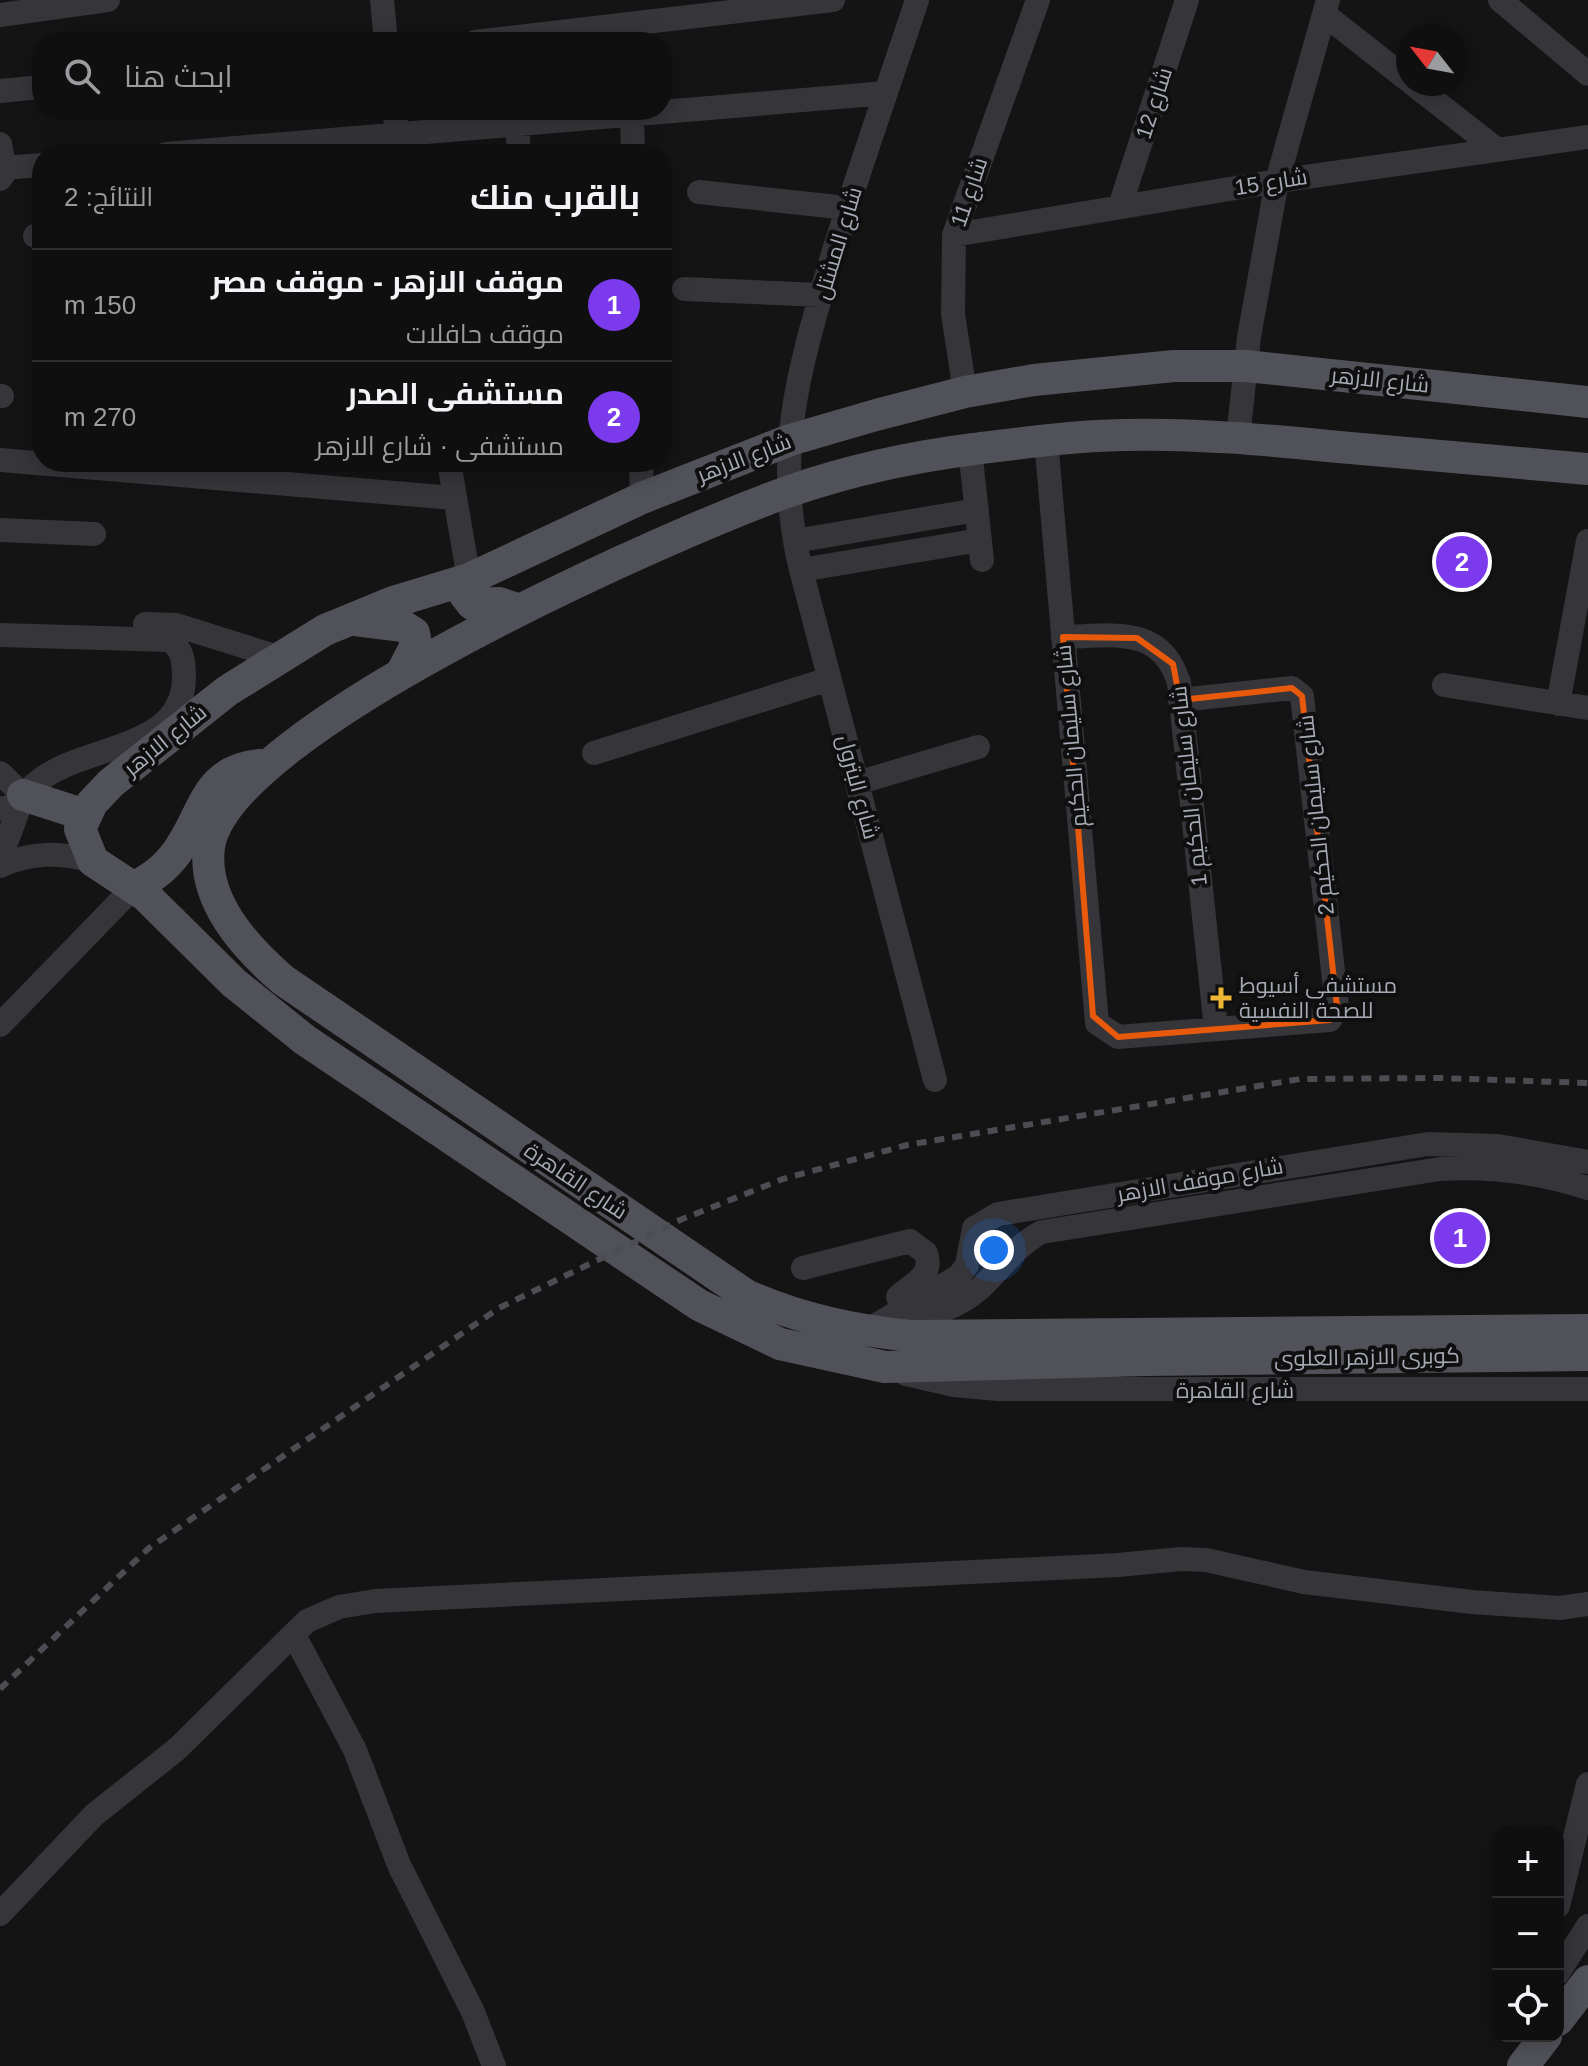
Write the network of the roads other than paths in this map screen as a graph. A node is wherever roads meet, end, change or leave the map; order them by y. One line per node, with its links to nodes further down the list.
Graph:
1 (108, 0): 10 (street)
2 (382, 0): 11 (street)
3 (833, 0): 9 (street)
4 (917, 0): 17 (street, شارع المشتل)
5 (1038, 0): 35 (street, شارع 11)
6 (1187, 0): 33 (street, شارع 12)
7 (1500, 0): 14 (street)
8 (1326, 7): 13 (street); 31 (street)
9 (687, 9): 12 (street)
10 (0, 15)
11 (385, 32)
12 (539, 32)
13 (1396, 69)
14 (1588, 74)
15 (32, 88): 16 (street)
16 (0, 91)
17 (886, 93): 19 (street); 34 (street, شارع المشتل)
18 (1428, 96): 28 (street)
19 (672, 111)
20 (563, 120): 22 (street)
21 (632, 120): 27 (street)
22 (517, 124): 23 (street); 26 (street)
23 (397, 133): 25 (street)
24 (1588, 137): 28 (street, شارع 15)
25 (276, 144)
26 (518, 144)
27 (633, 144)
28 (1495, 148): 31 (street, شارع 15)
29 (1, 164): 30 (street)
30 (32, 165)
31 (1277, 181): 33 (street, شارع 15); 38 (street)
32 (699, 192): 34 (street)
33 (1120, 206): 35 (street, شارع 15)
34 (847, 208): 37 (street, شارع المشتل)
35 (954, 235): 39 (street, شارع 11)
36 (684, 289): 37 (street)
37 (821, 295): 42 (street, شارع المشتل)
38 (1246, 366): 39 (main road, شارع الازهر); 40 (main road, شارع الازهر); 41 (street)
39 (965, 392): 42 (main road, شارع الازهر)
40 (1588, 402)
41 (1238, 438): 43 (main road); 47 (main road)
42 (790, 440): 51 (street, شارع المشتل); 53 (main road, شارع الازهر)
43 (1046, 440): 44 (main road); 65 (street, شارع سليمان الحكيم)
44 (970, 449): 51 (main road); 54 (street)
45 (0, 460): 46 (street)
46 (32, 463)
47 (1588, 469)
48 (143, 472): 52 (street)
49 (450, 472): 52 (street)
50 (641, 472): 53 (street)
51 (789, 492): 57 (street, شارع البترول); 61 (main road)
52 (454, 498): 60 (street)
53 (642, 498): 60 (main road, شارع الازهر)
54 (977, 510): 57 (street); 59 (street)
55 (0, 530): 56 (street)
56 (94, 534)
57 (795, 541): 59 (street, شارع البترول)
58 (1588, 541): 71 (street)
59 (801, 570): 68 (street, شارع البترول)
60 (469, 579): 61 (main road); 62 (main road, شارع الازهر)
61 (520, 610): 67 (main road)
62 (346, 620): 66 (main road, شارع الازهر); 67 (main road)
63 (0, 623): 66 (street)
64 (0, 635): 78 (street)
65 (1063, 637): 70 (street, شارع سليمان الحكيم 1); 85 (street, شارع سليمان الحكيم)
66 (278, 657): 79 (main road, شارع الازهر)
67 (402, 672): 75 (main road)
68 (829, 679): 74 (street); 77 (street, شارع البترول)
69 (1444, 685): 71 (street)
70 (1180, 700): 85 (street, شارع سليمان الحكيم 1); 85 (street, شارع سليمان الحكيم 2)
71 (1558, 704): 72 (street)
72 (1588, 708)
73 (978, 747): 77 (street)
74 (594, 753)
75 (267, 764): 83 (main road); 95 (main road, شارع القاهرة)
76 (0, 773): 78 (street)
77 (857, 783): 86 (street, شارع البترول)
78 (12, 802): 79 (main road); 80 (street)
79 (85, 815): 81 (main road)
80 (0, 854)
81 (93, 861): 82 (street); 83 (main road)
82 (0, 866)
83 (134, 887): 84 (street); 98 (main road, شارع القاهرة)
84 (0, 1025)
85 (1216, 1029)
86 (935, 1080)
87 (1440, 1144): 88 (street, شارع موقف الازهر); 89 (street); 90 (street, شارع موقف الازهر)
88 (1588, 1162)
89 (1440, 1169): 91 (street); 92 (street)
90 (1176, 1184): 92 (street); 95 (street, شارع موقف الازهر)
91 (1588, 1188)
92 (1181, 1211): 95 (street)
93 (803, 1268): 95 (street)
94 (1588, 1330): 96 (main road, كوبرى الازهر العلوى)
95 (866, 1331): 96 (main road, شارع القاهرة)
96 (1149, 1347): 97 (main road, كوبرى الازهر العلوى); 98 (main road, شارع القاهرة)
97 (1588, 1355)
98 (885, 1367): 99 (street, شارع القاهرة)
99 (1588, 1389)
100 (1588, 1604): 101 (street)
101 (294, 1635): 104 (street); 111 (street)
102 (1588, 1784): 103 (street)
103 (1560, 1898)
104 (0, 1914)
105 (1588, 1926): 106 (street)
106 (1560, 1970)
107 (1588, 1981): 108 (main road)
108 (1564, 2012)
109 (1526, 2042): 112 (street)
110 (1541, 2042): 112 (main road)
111 (494, 2066)
112 (1522, 2066)

